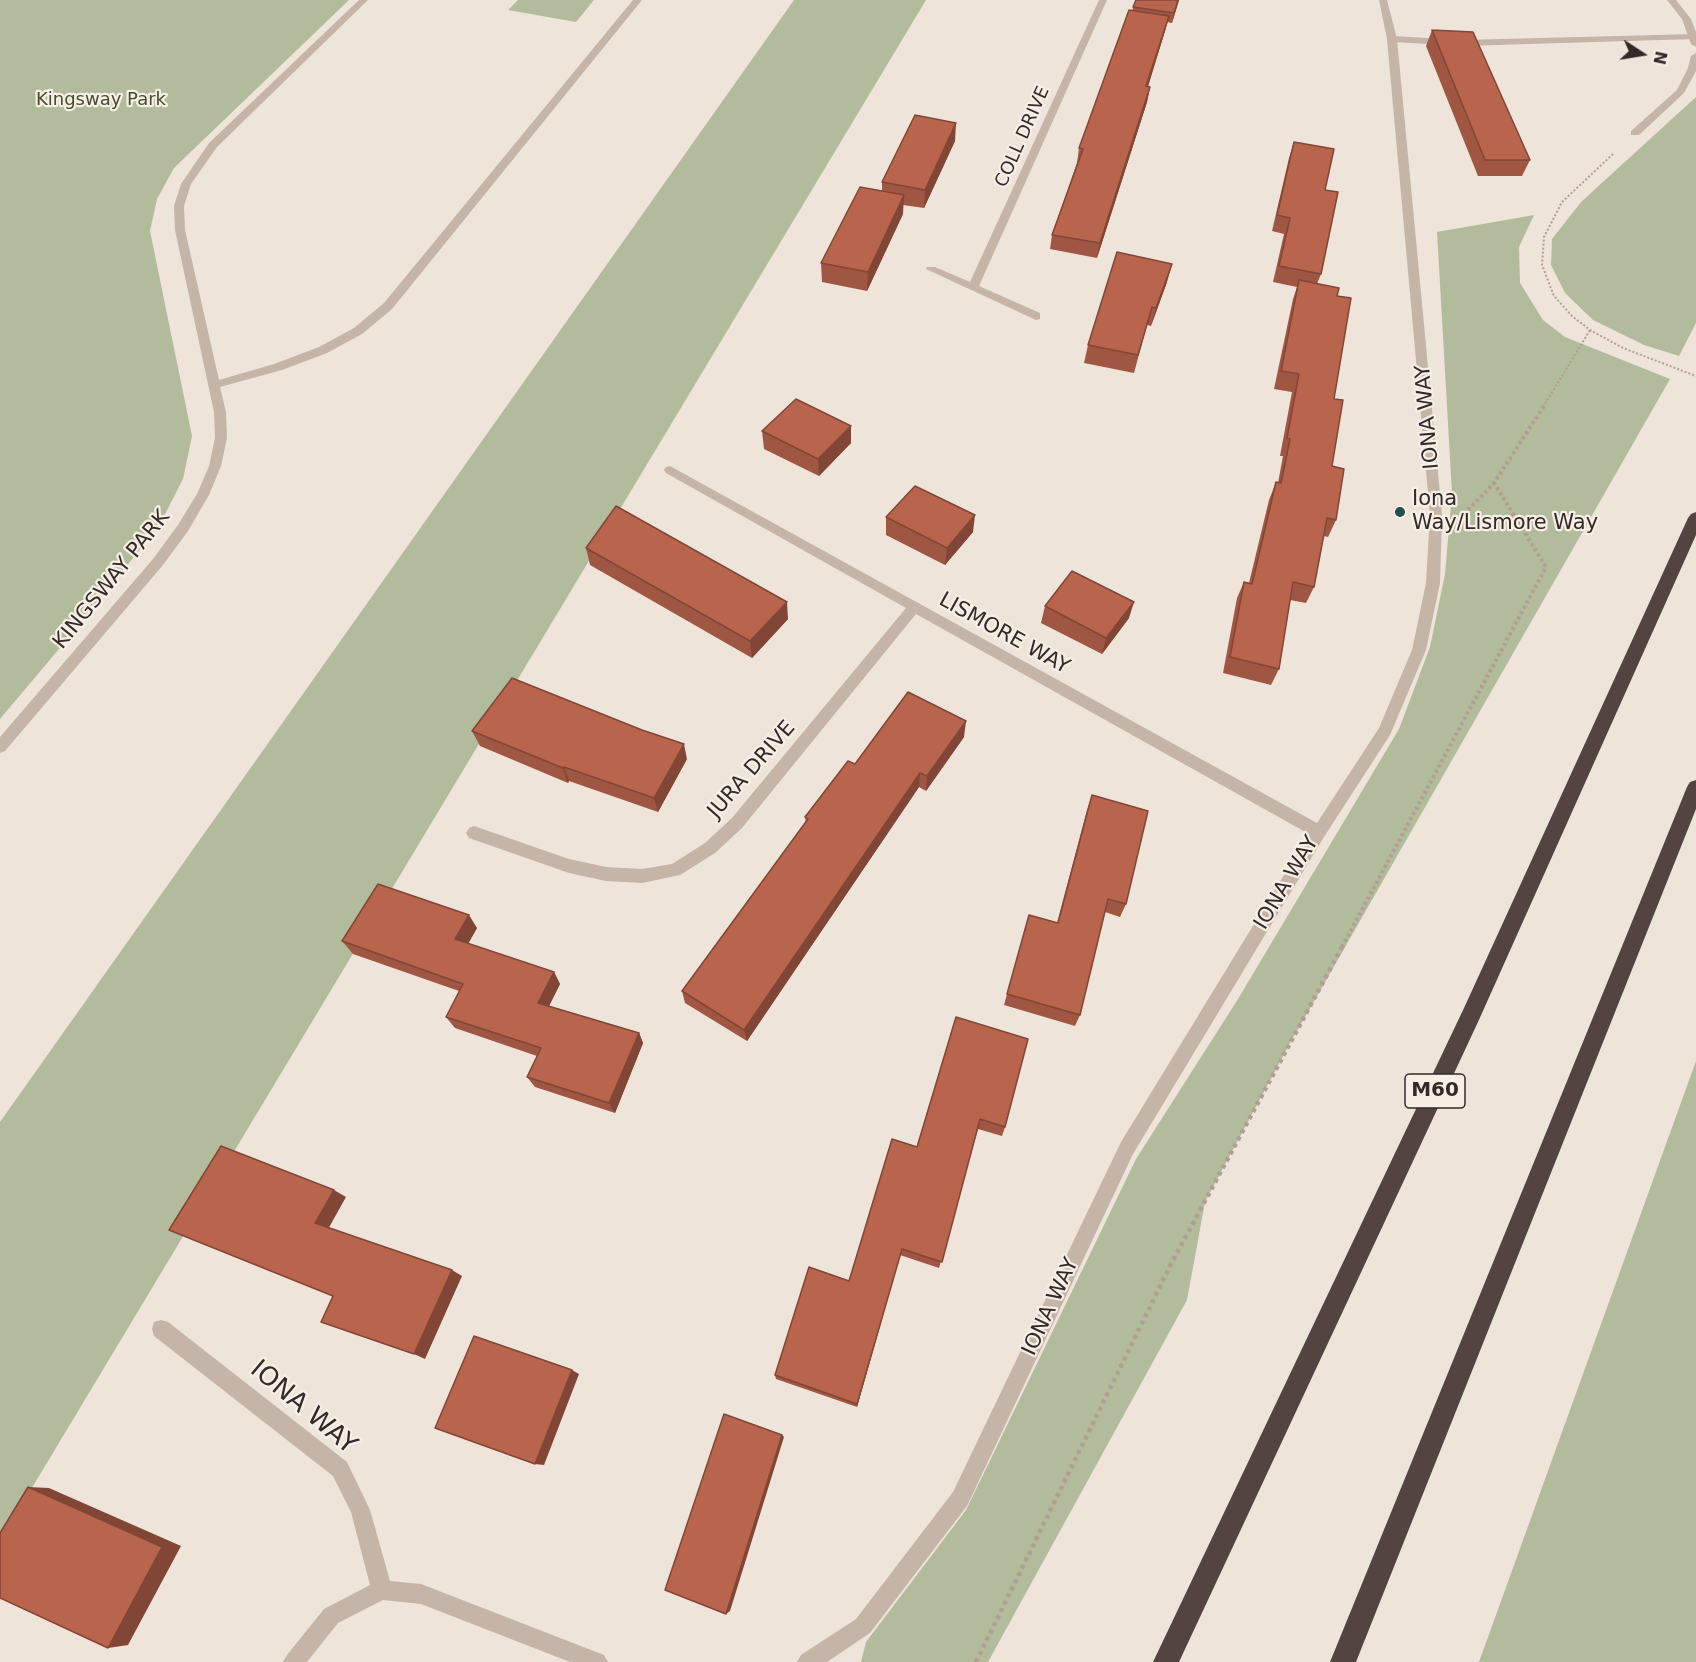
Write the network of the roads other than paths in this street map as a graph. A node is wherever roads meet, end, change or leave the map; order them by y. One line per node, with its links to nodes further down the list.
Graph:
1 (364, 0): 13 (street, KINGSWAY PARK)
2 (638, 0): 13 (street)
3 (1103, 0): 11 (street, COLL DRIVE)
4 (1383, 0): 6 (street, IONA WAY)
5 (1671, 0): 7 (street)
6 (1392, 39): 7 (street); 19 (street, IONA WAY)
7 (1695, 40)
8 (1696, 56): 9 (street)
9 (1635, 133)
10 (931, 269): 11 (street)
11 (973, 287): 12 (street)
12 (1036, 316)
13 (215, 385): 17 (street, KINGSWAY PARK)
14 (670, 470): 16 (street, LISMORE WAY)
15 (1696, 518): 26 (highway, M60)
16 (914, 608): 19 (street, LISMORE WAY); 20 (street, JURA DRIVE)
17 (0, 747)
18 (1696, 787): 27 (highway)
19 (1319, 832): 25 (street, IONA WAY)
20 (474, 833)
21 (161, 1329): 22 (street, IONA WAY)
22 (382, 1590): 23 (street); 24 (street)
23 (294, 1662)
24 (597, 1662)
25 (808, 1662)
26 (1166, 1662)
27 (1343, 1662)

